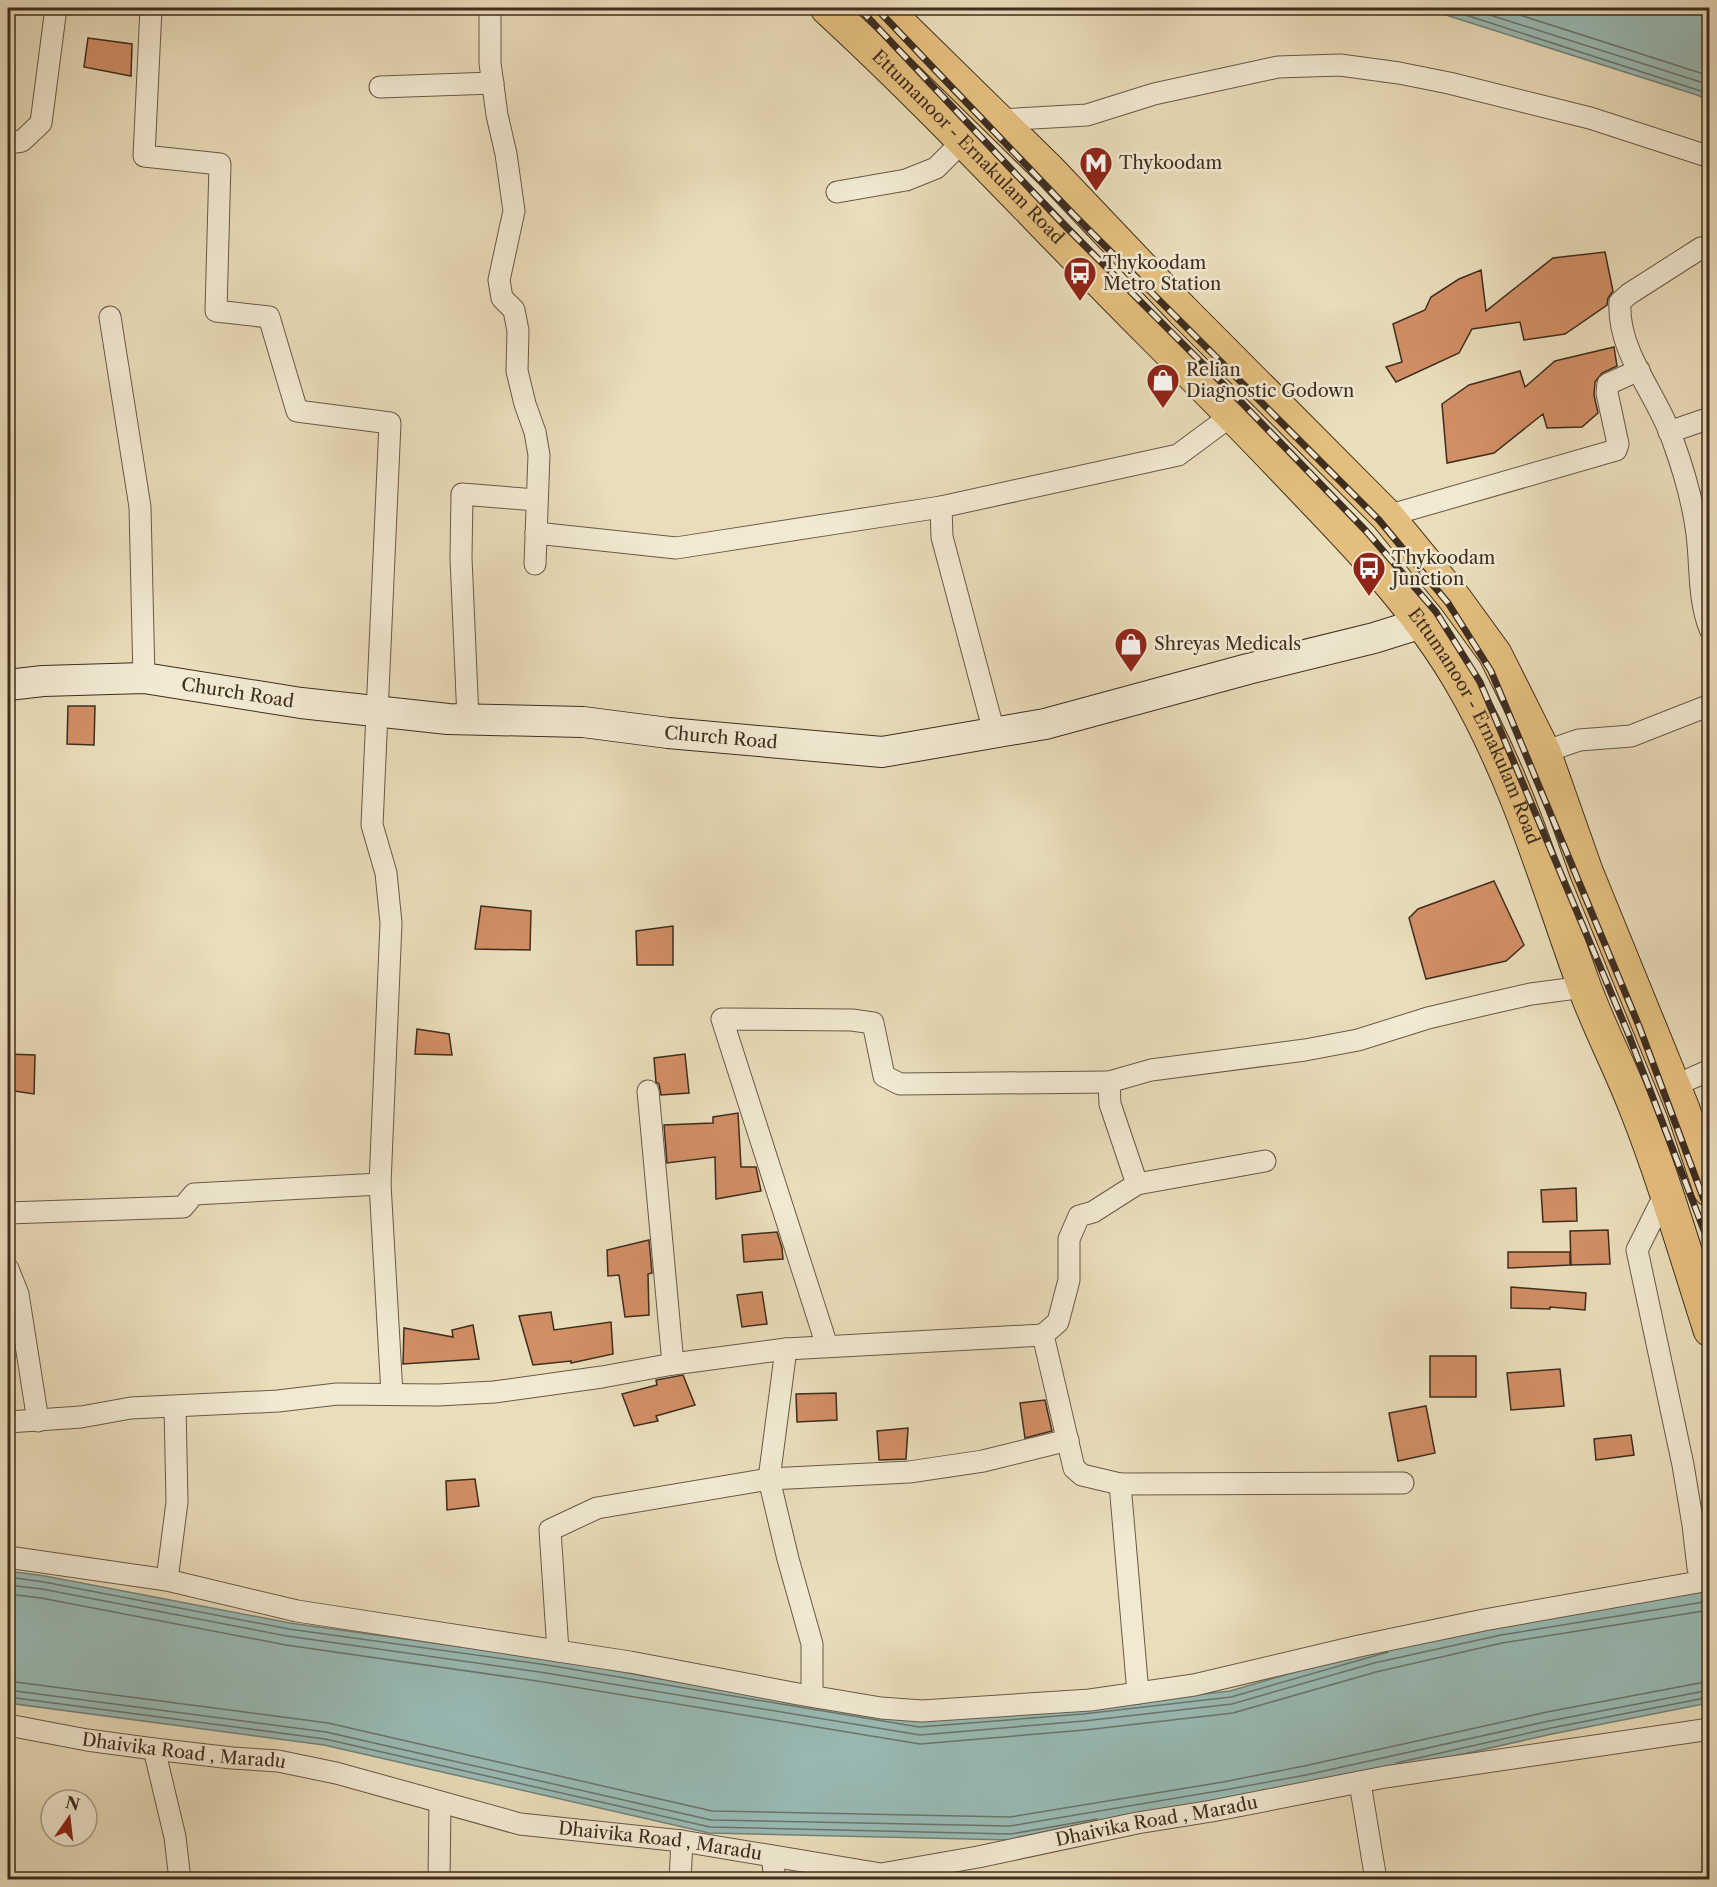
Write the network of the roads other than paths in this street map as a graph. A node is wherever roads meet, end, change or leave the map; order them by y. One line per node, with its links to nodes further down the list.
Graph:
1 (56, 8): 10 (street)
2 (152, 8): 29 (street)
3 (490, 8): 6 (street)
4 (827, 8): 9 (main road, Ettumanoor - Ernakulam Road)
5 (880, 8): 8 (main road)
6 (493, 83): 7 (street); 19 (street)
7 (380, 87)
8 (999, 120): 11 (street); 21 (main road)
9 (964, 140): 12 (street); 16 (main road, Ettumanoor - Ernakulam Road)
10 (8, 143)
11 (1704, 155)
12 (837, 192)
13 (1710, 247): 15 (street)
14 (110, 316): 26 (street)
15 (1639, 370): 18 (street); 21 (street)
16 (1232, 415): 20 (street); 24 (main road, Ettumanoor - Ernakulam Road)
17 (1710, 418): 18 (street)
18 (1669, 432): 25 (street)
19 (536, 500): 22 (street); 30 (street)
20 (941, 507): 22 (street); 31 (street)
21 (1387, 516): 32 (main road)
22 (536, 533): 23 (street)
23 (535, 564)
24 (1422, 623): 31 (street, Church Road); 34 (main road, Ettumanoor - Ernakulam Road)
25 (1710, 629)
26 (144, 678): 27 (street, Church Road); 29 (street, Church Road)
27 (8, 685)
28 (1710, 705): 32 (street)
29 (377, 710): 30 (street, Church Road); 42 (street)
30 (468, 719): 31 (street, Church Road)
31 (994, 732)
32 (1544, 752): 33 (main road)
33 (1600, 905): 34 (main road); 38 (main road)
34 (1561, 918): 35 (main road, Ettumanoor - Ernakulam Road)
35 (1584, 987): 37 (street); 45 (main road, Ettumanoor - Ernakulam Road)
36 (1710, 1070): 38 (street)
37 (1109, 1082): 43 (street); 50 (street)
38 (1674, 1086): 40 (main road)
39 (648, 1091): 52 (street)
40 (1702, 1160): 44 (main road)
41 (1265, 1161): 43 (street)
42 (380, 1184): 46 (street); 53 (street)
43 (1137, 1184): 49 (street)
44 (1710, 1190)
45 (1665, 1194): 48 (main road, Ettumanoor - Ernakulam Road); 63 (street)
46 (8, 1213)
47 (8, 1269): 55 (street)
48 (1710, 1330)
49 (1043, 1335): 50 (street); 57 (street)
50 (827, 1346): 51 (street)
51 (786, 1349): 52 (street); 58 (street)
52 (673, 1364): 53 (street)
53 (392, 1394): 54 (street)
54 (175, 1407): 55 (street); 62 (street)
55 (38, 1421): 56 (street)
56 (8, 1422)
57 (1068, 1440): 58 (street); 60 (street)
58 (769, 1479): 64 (street); 66 (street)
59 (1403, 1483): 60 (street)
60 (1119, 1484): 65 (street)
61 (8, 1557): 62 (street)
62 (167, 1580): 64 (street)
63 (1707, 1580): 65 (street)
64 (558, 1651): 66 (street)
65 (1138, 1693): 66 (street)
66 (812, 1696)
67 (8, 1725): 69 (street, Dhaivika Road , Maradu)
68 (1710, 1729): 70 (street, Dhaivika Road , Maradu)
69 (154, 1749): 71 (street, Dhaivika Road , Maradu); 74 (street)
70 (1360, 1783): 73 (street, Dhaivika Road , Maradu); 78 (street)
71 (440, 1802): 72 (street, Dhaivika Road , Maradu); 75 (street)
72 (682, 1841): 73 (street, Dhaivika Road , Maradu); 76 (street)
73 (772, 1856): 77 (street)
74 (180, 1880)
75 (439, 1880)
76 (680, 1880)
77 (775, 1880)
78 (1376, 1880)

